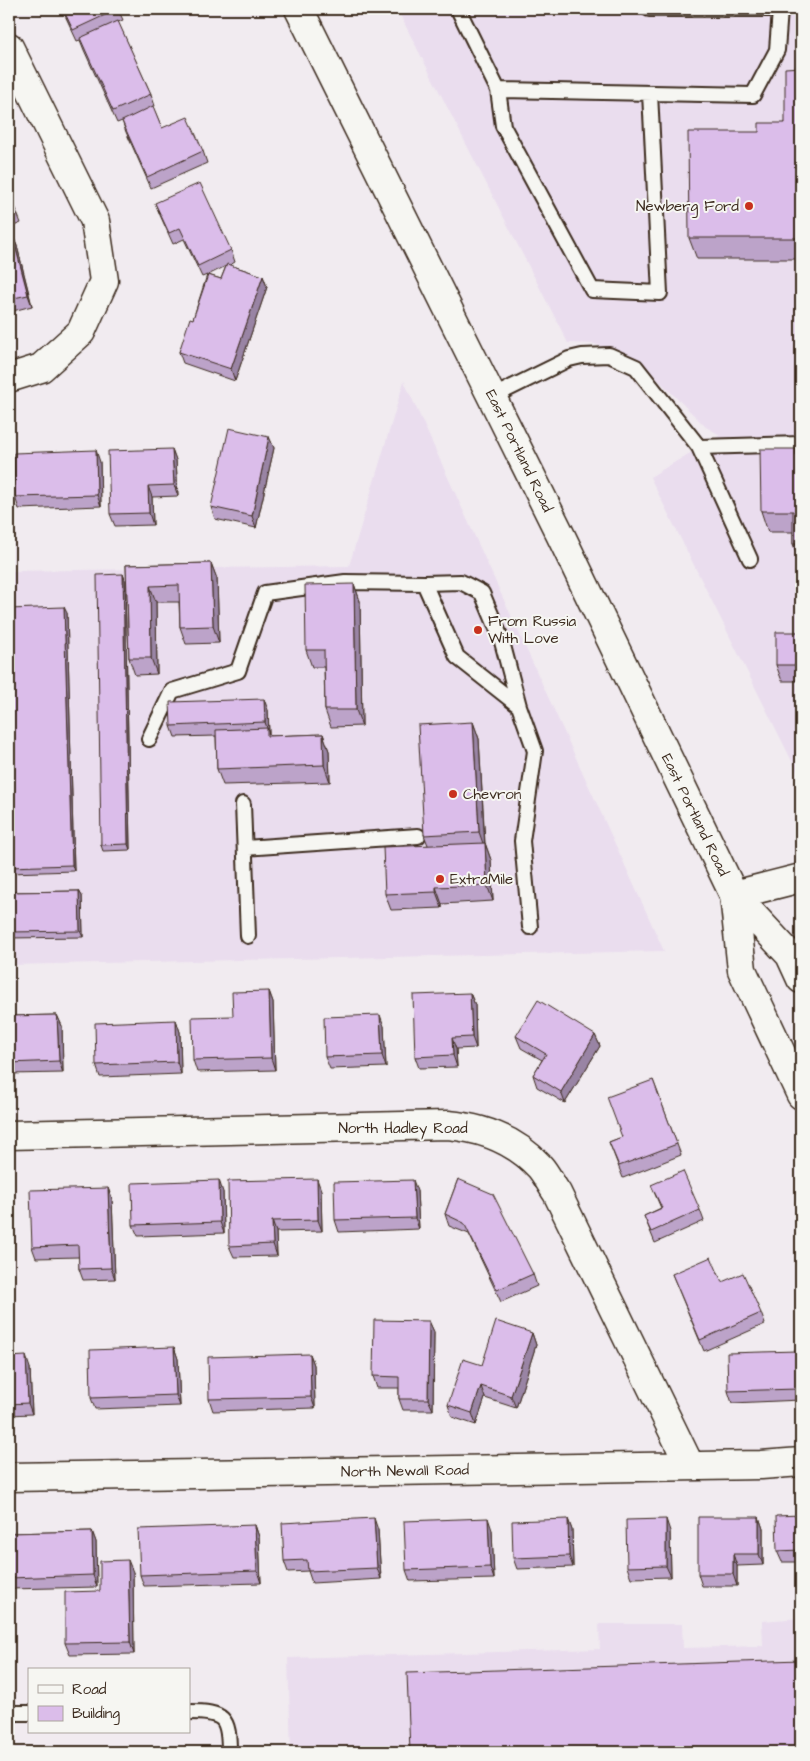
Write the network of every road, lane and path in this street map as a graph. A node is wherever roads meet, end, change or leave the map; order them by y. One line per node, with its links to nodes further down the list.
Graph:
1 (299, 9): 9 (main road, East Portland Road)
2 (458, 9): 6 (lane)
3 (649, 9): 4 (lane)
4 (780, 9): 7 (lane)
5 (9, 47): 8 (main road)
6 (498, 90): 7 (lane); 7 (lane)
7 (650, 93)
8 (9, 378)
9 (492, 397): 11 (lane); 20 (main road, East Portland Road)
10 (801, 444): 11 (lane)
11 (699, 447): 12 (lane)
12 (750, 560)
13 (424, 583): 14 (lane); 14 (lane); 15 (lane)
14 (519, 706): 21 (lane)
15 (149, 739)
16 (243, 804): 18 (lane)
17 (418, 836): 18 (lane)
18 (245, 848): 22 (lane)
19 (801, 878): 20 (main road)
20 (734, 895): 23 (main road, East Portland Road); 24 (main road, East Portland Road)
21 (530, 927)
22 (248, 936)
23 (801, 979)
24 (801, 1094)
25 (9, 1135): 27 (main road, North Hadley Road)
26 (801, 1462): 27 (main road, North Newall Road)
27 (690, 1466): 28 (main road, North Newall Road)
28 (9, 1477)
29 (190, 1712): 32 (lane)
30 (9, 1713): 31 (lane)
31 (28, 1713)
32 (229, 1752)

